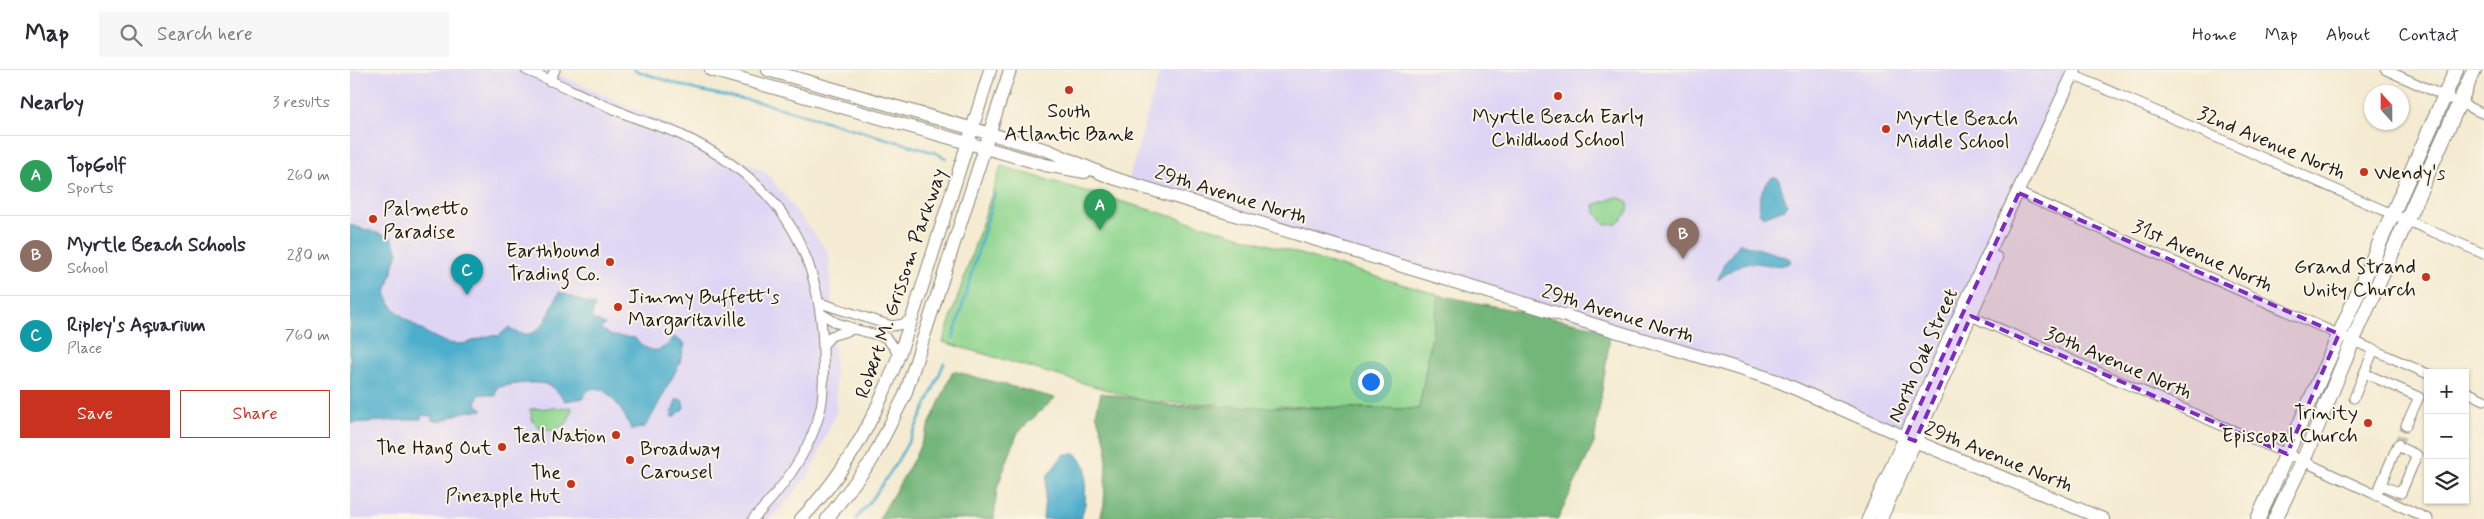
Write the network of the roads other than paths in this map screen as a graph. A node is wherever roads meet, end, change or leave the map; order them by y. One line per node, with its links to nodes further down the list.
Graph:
1 (526, 70): 10 (street)
2 (555, 70): 12 (street)
3 (711, 70): 18 (main road, 29th Avenue North)
4 (768, 70): 16 (main road, 29th Avenue North)
5 (990, 70): 16 (main road, Robert M. Grissom Parkway)
6 (1010, 70): 17 (main road, Robert M. Grissom Parkway)
7 (2386, 70): 13 (street)
8 (2456, 70): 13 (main road)
9 (2474, 70): 14 (main road)
10 (537, 72): 12 (street)
11 (2074, 72): 21 (main road, North Oak Street); 22 (street, 32nd Avenue North)
12 (549, 81): 25 (street)
13 (2444, 96): 14 (street); 22 (main road)
14 (2460, 103): 15 (street); 23 (main road)
15 (2484, 114)
16 (973, 128): 17 (main road, 29th Avenue North); 18 (main road, Robert M. Grissom Parkway)
17 (989, 134): 19 (main road, Robert M. Grissom Parkway); 20 (main road, 29th Avenue North)
18 (968, 143): 19 (main road, 29th Avenue North); 28 (main road, Robert M. Grissom Parkway)
19 (984, 148): 20 (main road, 29th Avenue North); 48 (main road, Robert M. Grissom Parkway)
20 (1110, 177): 41 (main road, 29th Avenue North)
21 (2019, 193): 27 (main road, North Oak Street); 30 (street, 31st Avenue North)
22 (2393, 214): 23 (street, 32nd Avenue North); 30 (main road)
23 (2408, 220): 24 (street, 32nd Avenue North); 31 (main road)
24 (2484, 254)
25 (820, 303): 26 (street); 28 (street)
26 (822, 314): 29 (street); 32 (street)
27 (1966, 314): 41 (main road, North Oak Street); 42 (street, 30th Avenue North)
28 (912, 318): 34 (main road, Robert M. Grissom Parkway)
29 (854, 329): 32 (street); 34 (street)
30 (2340, 334): 31 (street, 31st Avenue North); 42 (main road)
31 (2353, 340): 33 (street, 31st Avenue North); 43 (main road)
32 (823, 345): 46 (street)
33 (2374, 349): 35 (street, 31st Avenue North); 36 (street)
34 (899, 357): 47 (main road, Robert M. Grissom Parkway)
35 (2424, 372)
36 (2364, 373): 38 (street); 40 (street)
37 (2469, 393): 39 (street)
38 (2354, 398)
39 (2484, 400)
40 (2406, 425)
41 (1910, 439): 49 (main road, North Oak Street); 50 (main road, North Oak Street); 51 (main road, 29th Avenue North)
42 (2287, 454): 43 (street, 30th Avenue North); 52 (main road)
43 (2303, 461): 45 (street, 30th Avenue North); 53 (main road)
44 (2381, 484): 44 (street); 45 (street)
45 (2376, 496): 54 (street, 30th Avenue North)
46 (753, 519)
47 (801, 519)
48 (827, 519)
49 (1868, 519)
50 (1881, 519)
51 (2103, 519)
52 (2258, 519)
53 (2274, 519)
54 (2428, 519)

